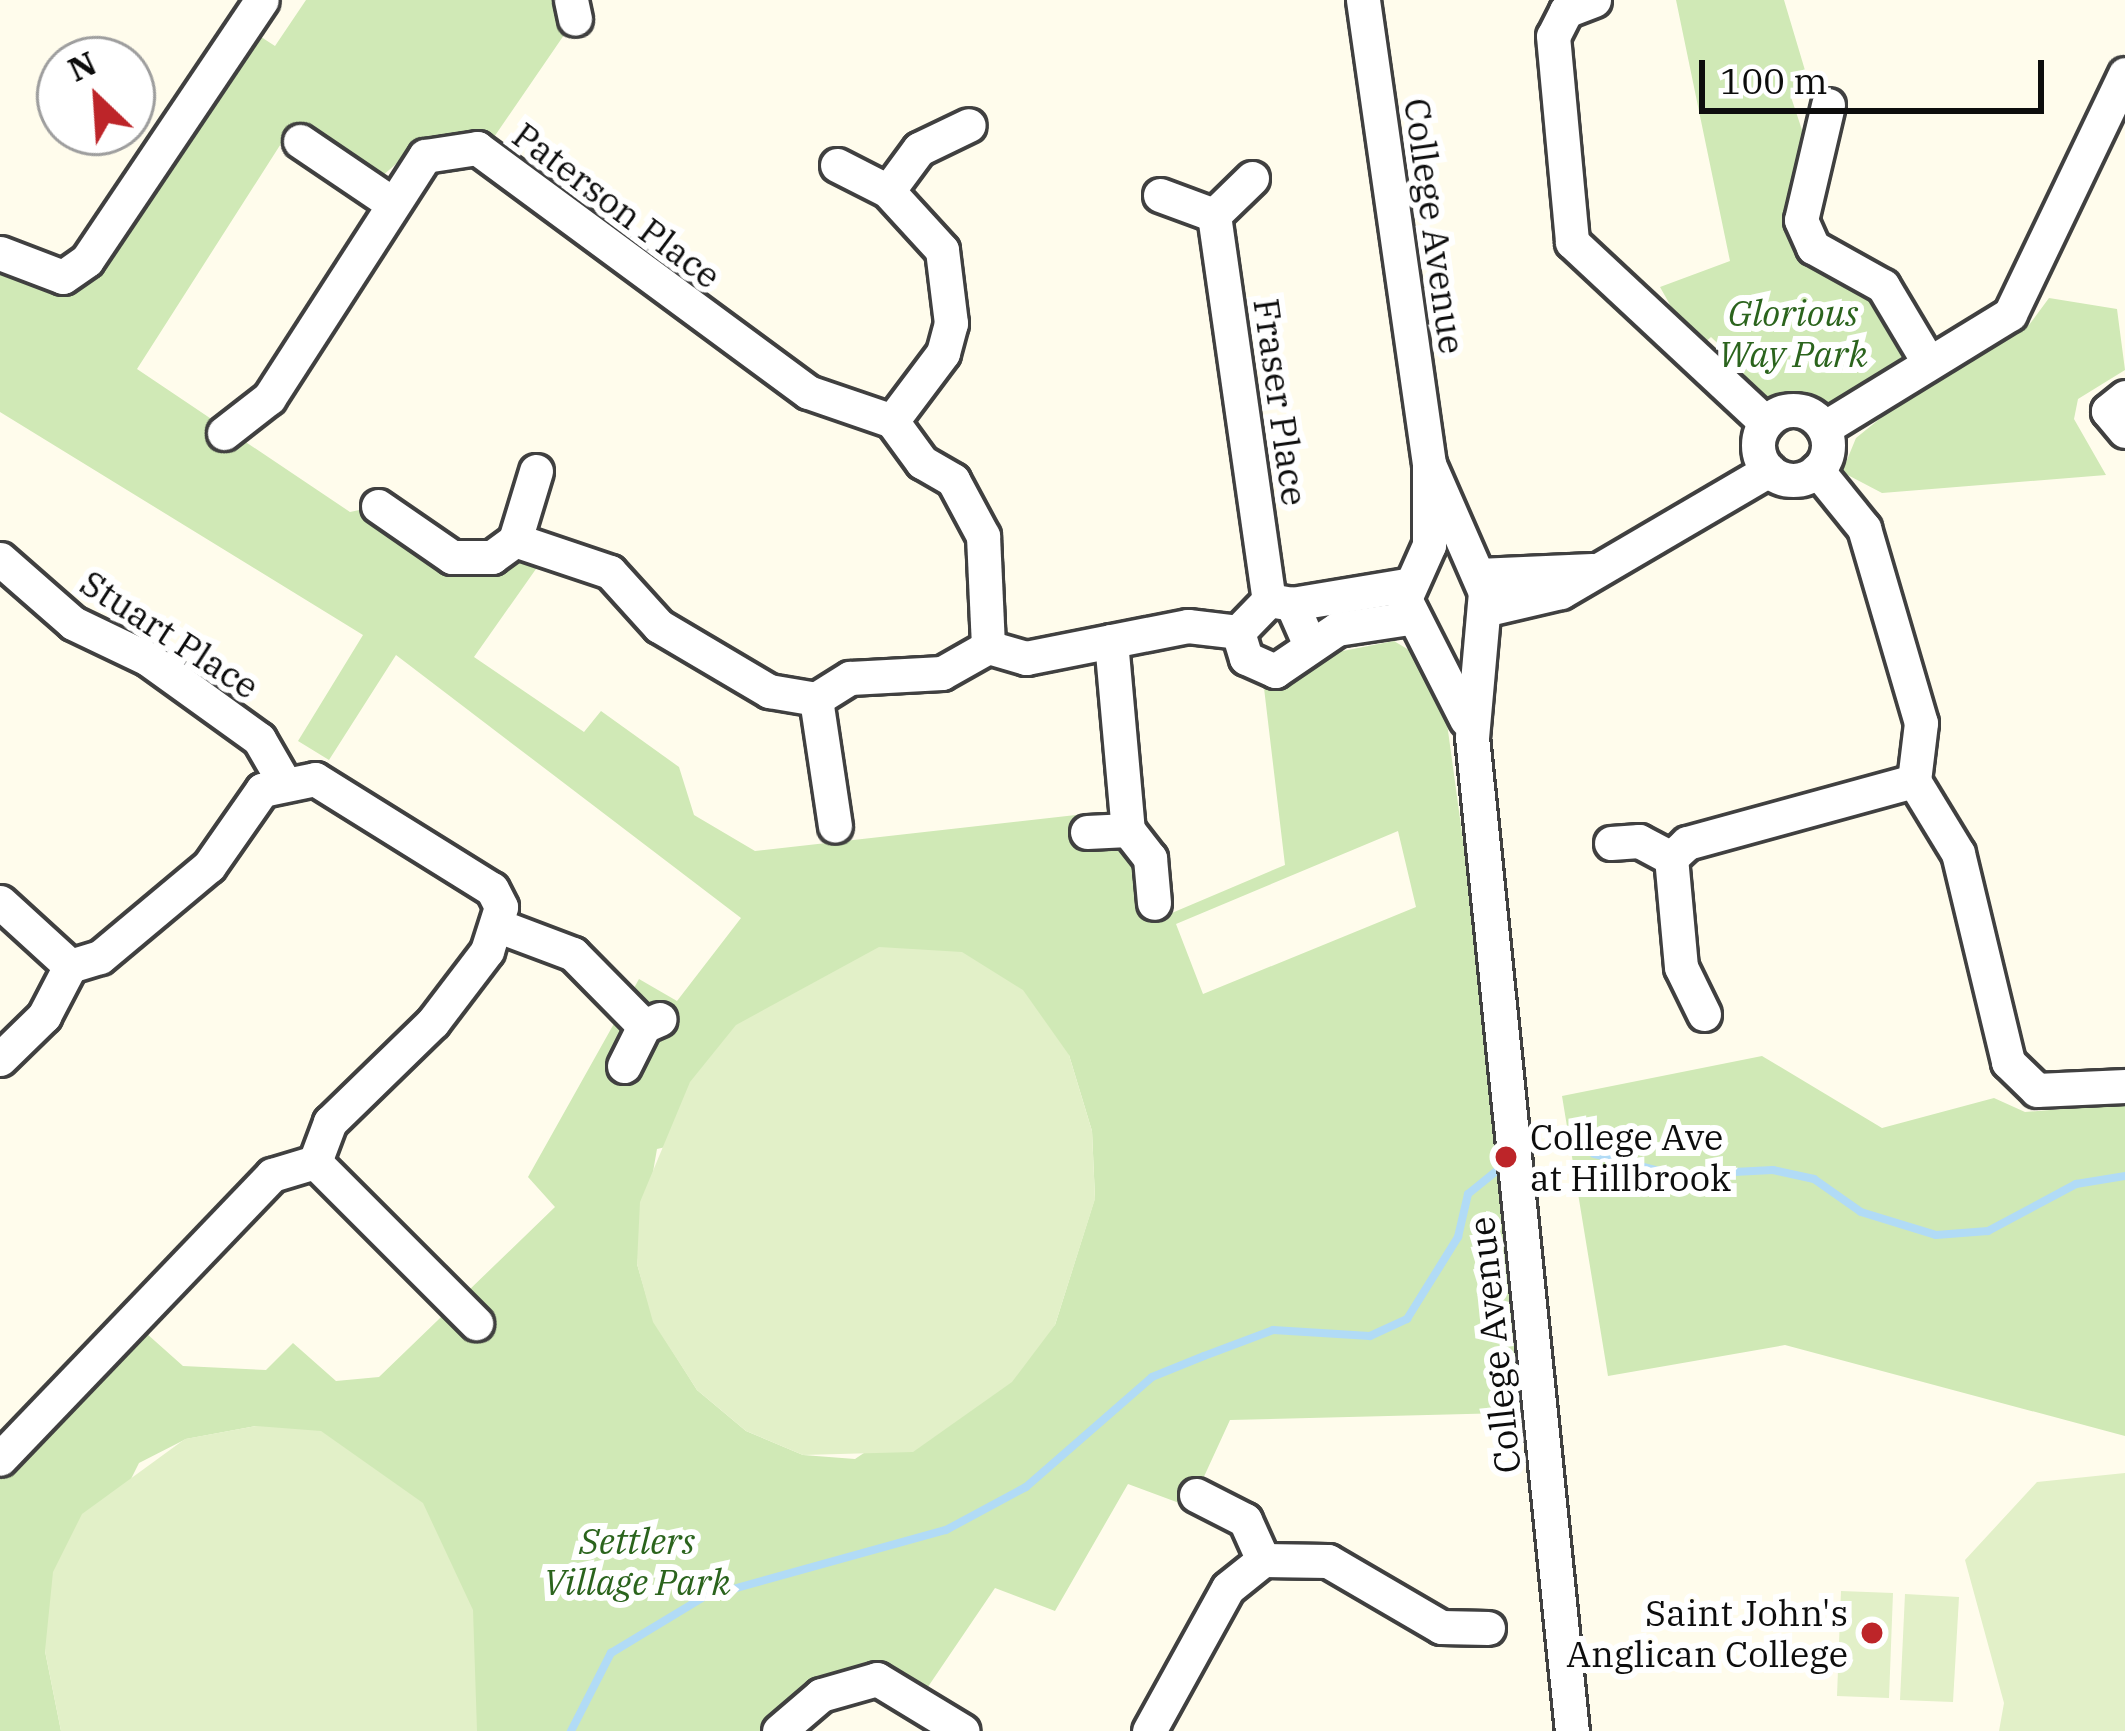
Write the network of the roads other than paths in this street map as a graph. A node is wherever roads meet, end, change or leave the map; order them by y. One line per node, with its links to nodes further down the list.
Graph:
1 (262, 0): 14 (street)
2 (1363, 0): 20 (street, College Avenue)
3 (1594, 0): 17 (street)
4 (2125, 74): 15 (street)
5 (1828, 105): 15 (street)
6 (969, 125): 10 (street)
7 (300, 141): 12 (street)
8 (837, 165): 10 (street)
9 (1252, 178): 13 (street)
10 (888, 191): 16 (street)
11 (1160, 195): 13 (street)
12 (387, 200): 16 (street, Paterson Place); 19 (street, Paterson Place)
13 (1214, 215): 29 (street, Fraser Place)
14 (0, 253)
15 (1927, 358): 18 (street)
16 (892, 421): 35 (street, Paterson Place)
17 (1766, 423): 18 (street); 21 (street)
18 (1824, 428): 22 (street)
19 (224, 434)
20 (1429, 464): 27 (street, College Avenue); 30 (street, College Avenue)
21 (1769, 470): 22 (street); 28 (street)
22 (1817, 470): 38 (street)
23 (536, 471): 25 (street)
24 (378, 506): 25 (street)
25 (515, 540): 36 (street)
26 (0, 559): 39 (street, Stuart Place)
27 (1472, 570): 28 (street); 30 (street); 31 (street, College Avenue)
28 (1592, 570): 31 (street)
29 (1280, 602): 30 (street); 32 (street); 34 (street, Fraser Place)
30 (1417, 602): 31 (street); 34 (street); 37 (street, College Avenue)
31 (1482, 614): 37 (street, College Avenue)
32 (1238, 632): 33 (street); 34 (street)
33 (1111, 641): 35 (street); 41 (street)
34 (1309, 643)
35 (988, 647): 36 (street)
36 (816, 700): 40 (street)
37 (1472, 736): 62 (street, College Avenue)
38 (1914, 782): 44 (street); 52 (street)
39 (285, 784): 47 (street); 48 (street)
40 (835, 826)
41 (1128, 830): 42 (street); 46 (street)
42 (1088, 832)
43 (1611, 843): 44 (street)
44 (1671, 858): 49 (street)
45 (0, 902): 48 (street)
46 (1154, 903)
47 (499, 926): 51 (street); 53 (street)
48 (70, 966): 50 (street)
49 (1704, 1014)
50 (0, 1059)
51 (624, 1066)
52 (2125, 1086)
53 (315, 1162): 54 (street); 55 (street)
54 (476, 1323)
55 (0, 1459)
56 (1196, 1496): 57 (street)
57 (1263, 1560): 58 (street); 61 (street)
58 (1488, 1628)
59 (779, 1731): 60 (street)
60 (963, 1731)
61 (1149, 1731)
62 (1572, 1731)

